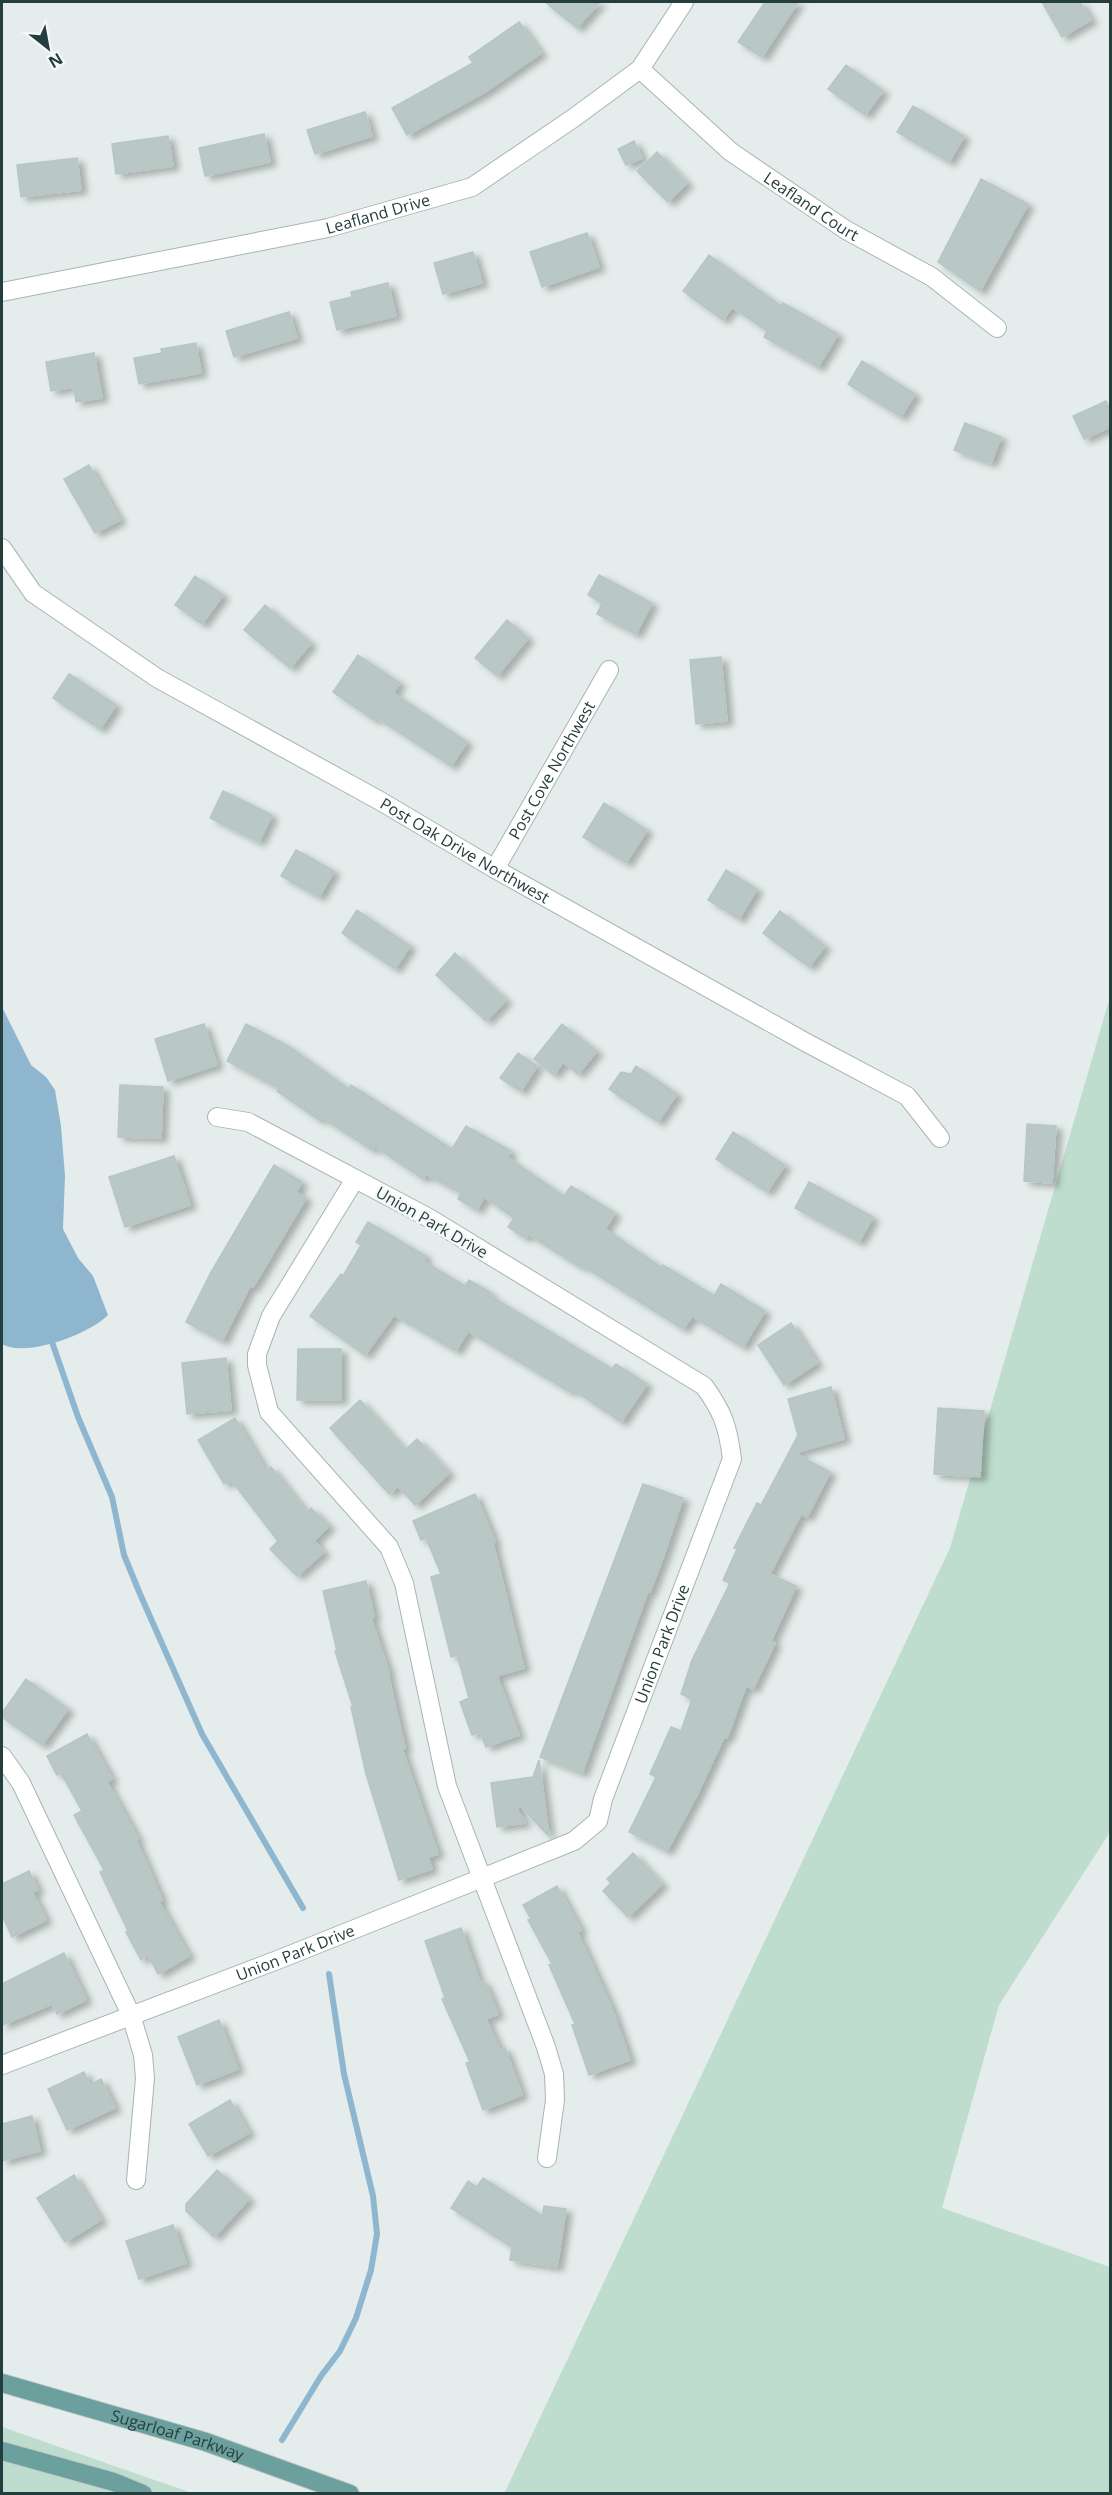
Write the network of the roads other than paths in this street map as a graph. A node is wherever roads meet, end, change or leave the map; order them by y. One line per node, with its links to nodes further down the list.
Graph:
1 (684, 2): 2 (street, Leafland Drive)
2 (640, 69): 3 (street, Leafland Drive); 4 (street, Leafland Court)
3 (2, 292)
4 (997, 328)
5 (2, 548): 7 (street, Post Oak Drive Northwest)
6 (609, 670): 7 (street, Post Cove Northwest)
7 (495, 869): 9 (street, Post Oak Drive Northwest)
8 (217, 1117): 10 (street, Union Park Drive)
9 (940, 1138)
10 (355, 1179): 12 (street); 12 (street, Union Park Drive)
11 (2, 1756): 13 (street)
12 (481, 1878): 13 (street, Union Park Drive); 15 (street)
13 (131, 2015): 14 (street, Union Park Drive); 16 (street)
14 (2, 2065)
15 (547, 2158)
16 (136, 2180)
17 (2, 2383): 20 (main road, Sugarloaf Parkway)
18 (2, 2451): 19 (main road)
19 (143, 2493)
20 (350, 2493)

